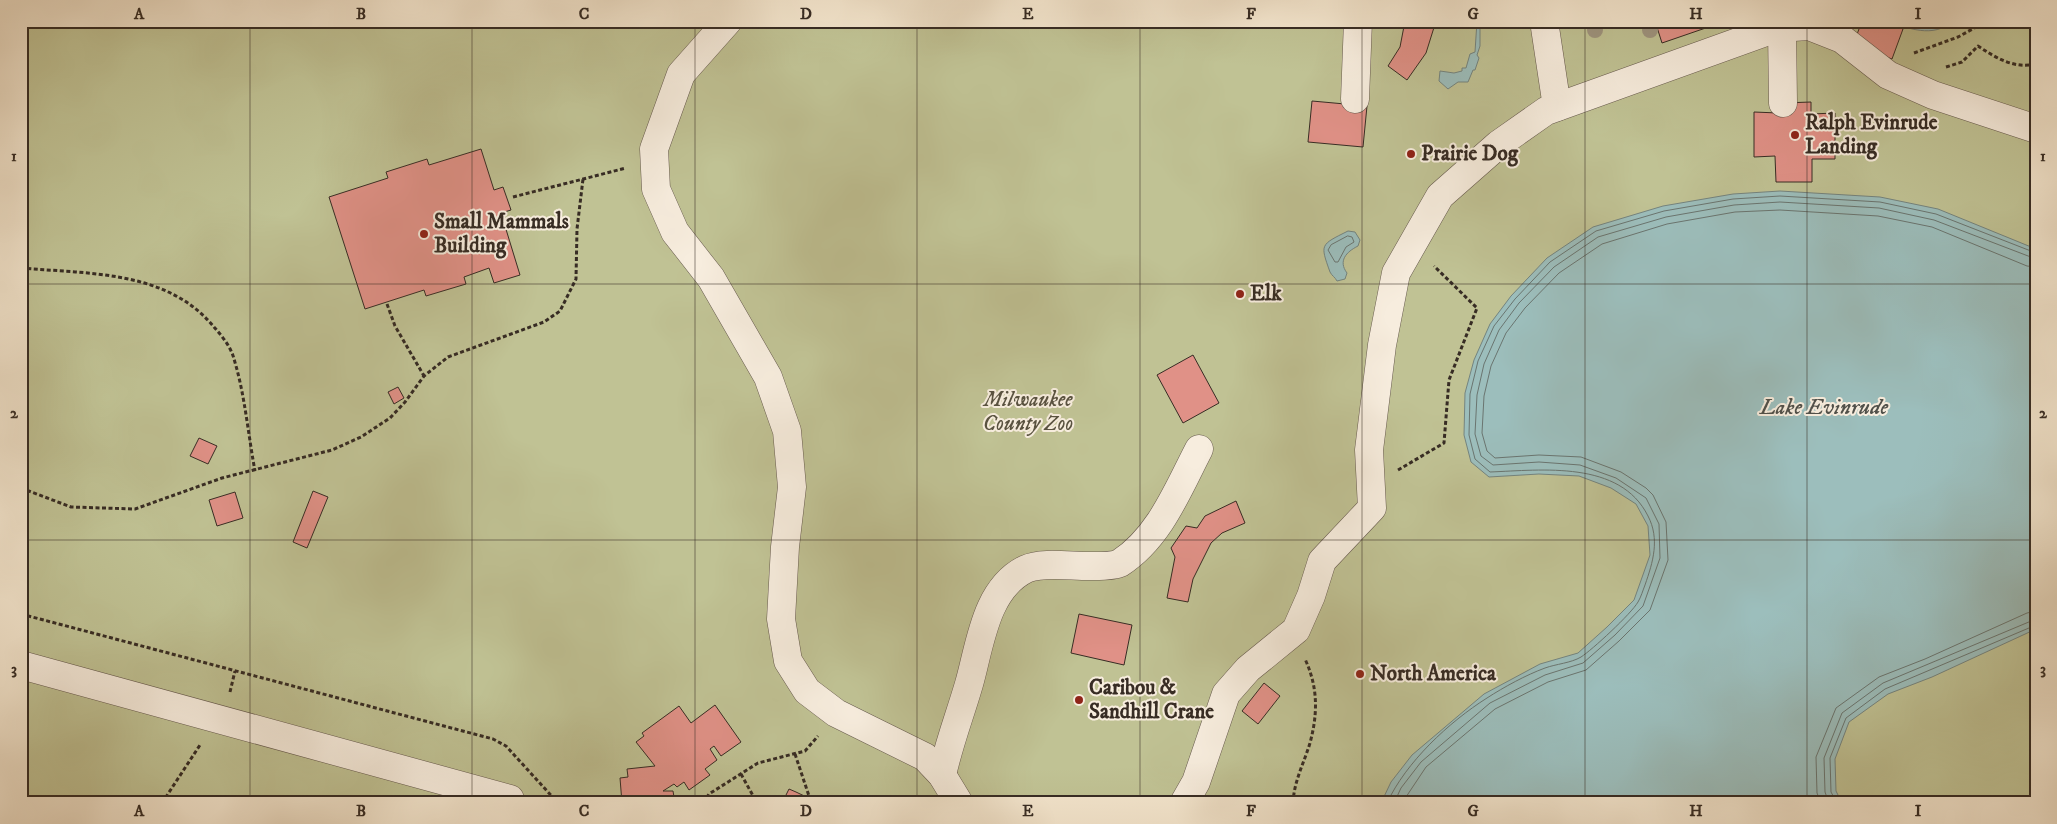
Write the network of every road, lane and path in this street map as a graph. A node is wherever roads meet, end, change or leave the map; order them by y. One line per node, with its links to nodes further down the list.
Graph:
1 (728, 21): 13 (street)
2 (1358, 21): 9 (street)
3 (1544, 21): 11 (street)
4 (1986, 21): 7 (path)
5 (1782, 28): 7 (street); 10 (street); 11 (street)
6 (2036, 64): 8 (path)
7 (1875, 65): 12 (street)
8 (1941, 68)
9 (1355, 99)
10 (1783, 103)
11 (1557, 107): 16 (street)
12 (2036, 129)
13 (655, 161): 14 (path); 29 (street)
14 (583, 180): 15 (path); 19 (path)
15 (513, 197)
16 (1407, 249): 22 (street); 22 (path)
17 (21, 268): 21 (path)
18 (387, 304): 19 (path)
19 (424, 376): 21 (path)
20 (1200, 449): 33 (street)
21 (255, 471): 23 (path)
22 (1371, 485): 25 (street)
23 (21, 488)
24 (21, 614): 27 (path)
25 (1288, 638): 42 (street); 43 (path)
26 (21, 665): 35 (street)
27 (235, 671): 28 (path); 38 (path)
28 (233, 678)
29 (836, 713): 31 (path); 33 (street)
30 (204, 739): 37 (path)
31 (795, 754): 32 (path); 34 (path)
32 (741, 774): 39 (path); 40 (path)
33 (942, 775): 41 (street)
34 (810, 799)
35 (514, 801)
36 (781, 801): 40 (path)
37 (162, 803)
38 (558, 803)
39 (703, 803)
40 (758, 803)
41 (959, 803)
42 (1184, 803)
43 (1293, 803)

